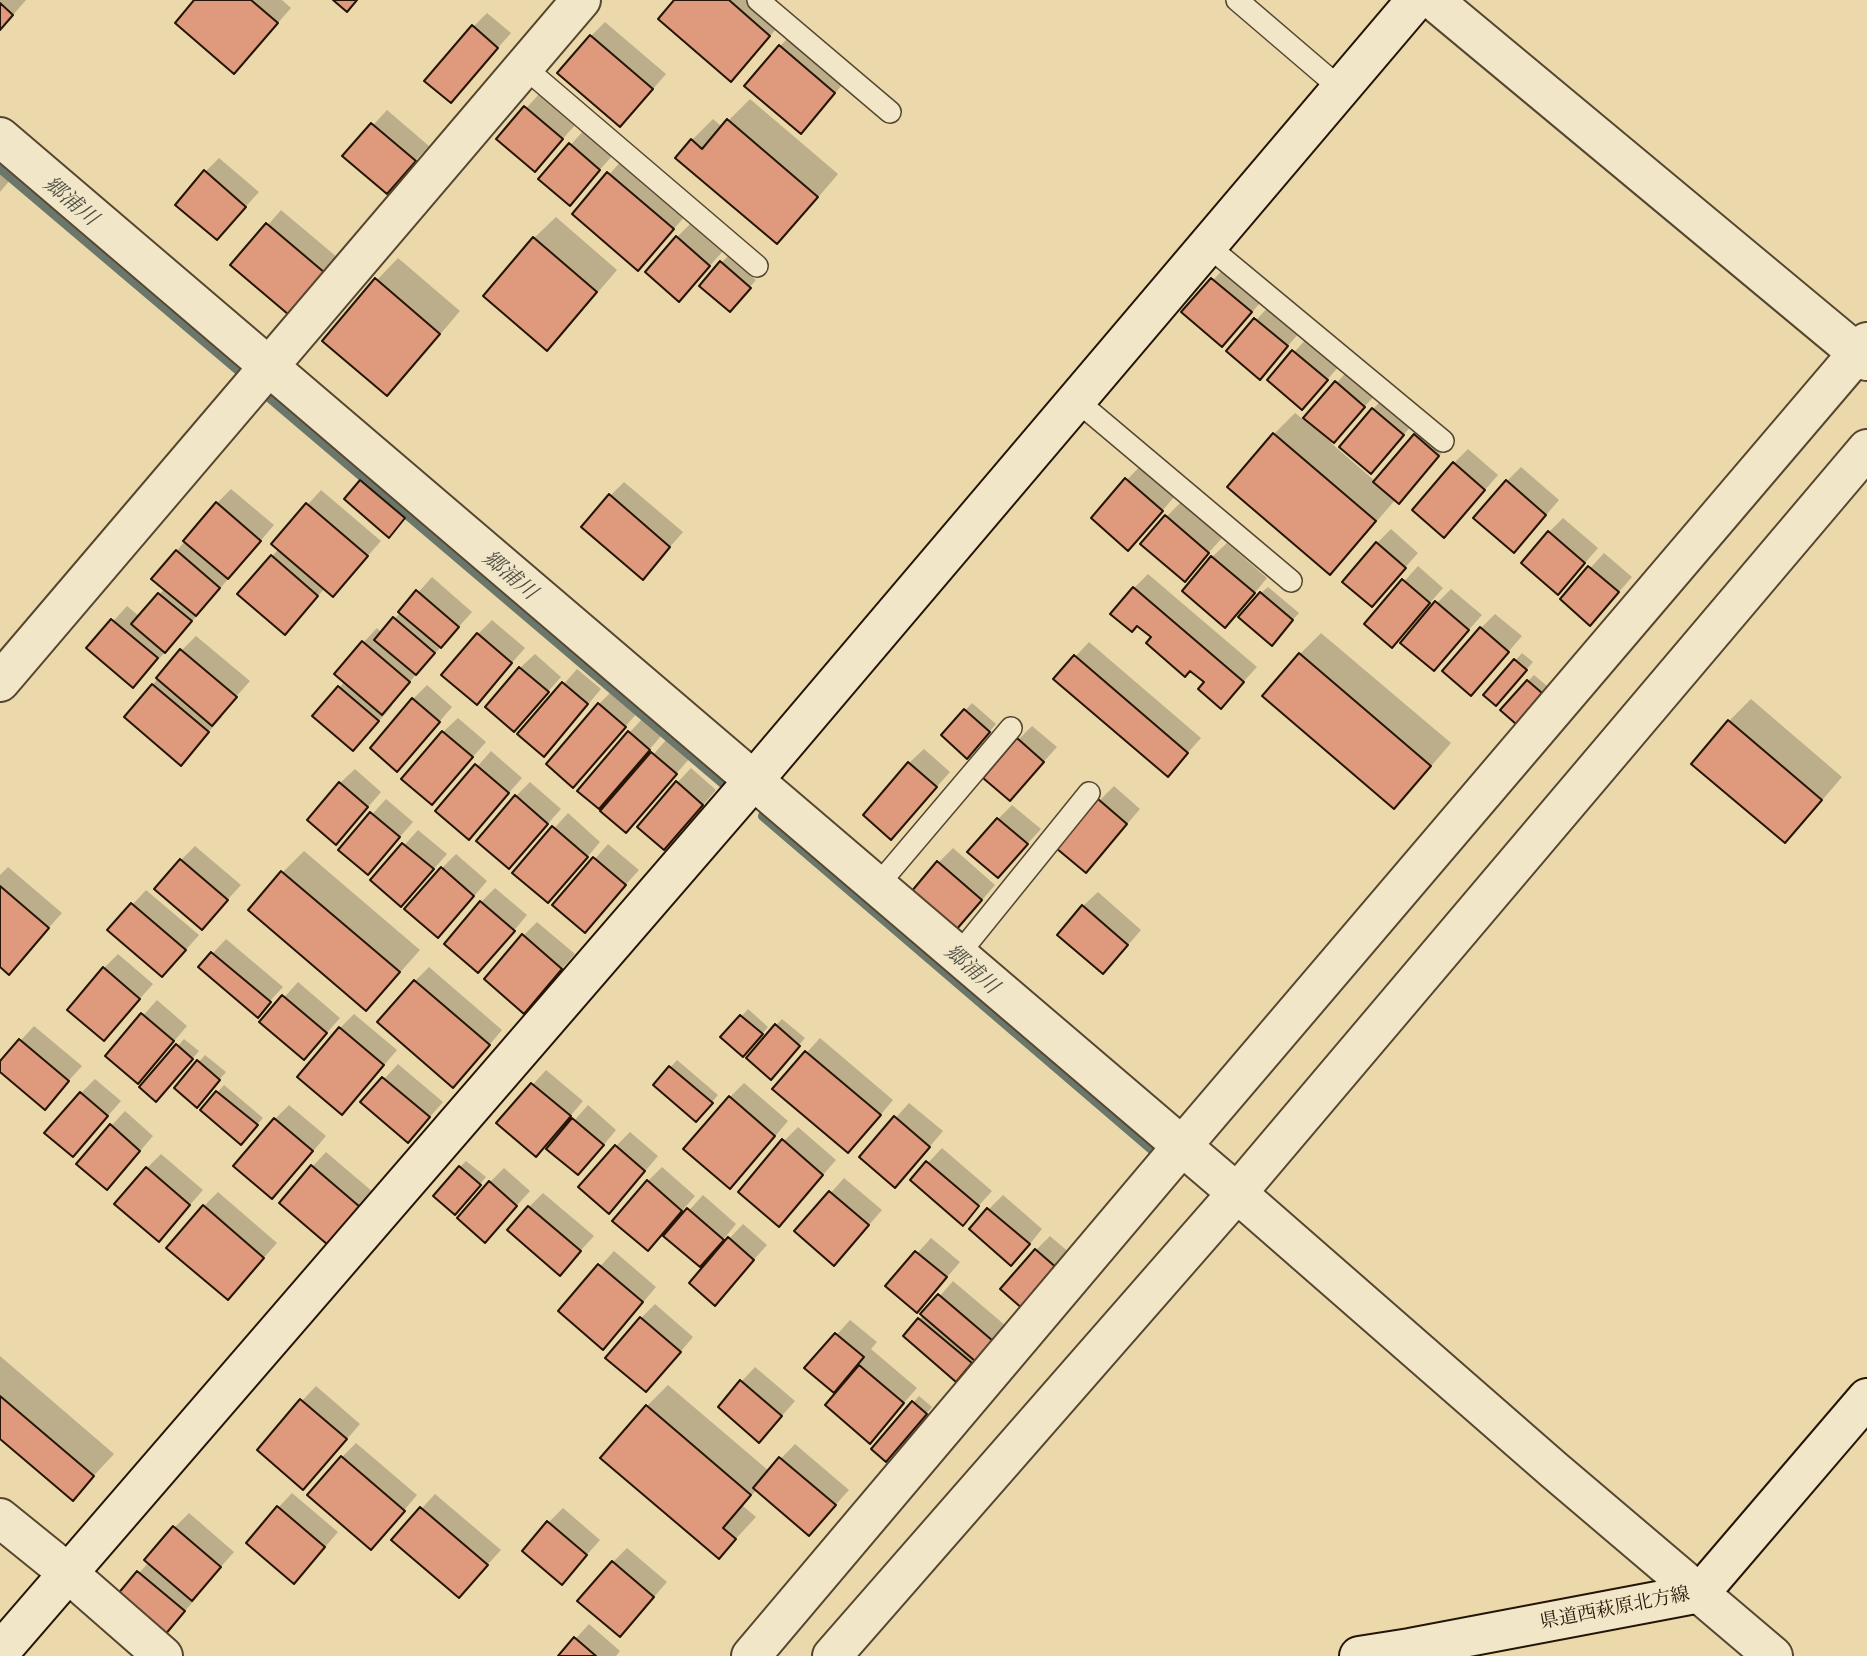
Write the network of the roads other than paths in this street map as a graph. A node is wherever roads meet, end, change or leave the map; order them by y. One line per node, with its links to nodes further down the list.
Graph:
1 (581, 0): 6 (street)
2 (758, 0): 8 (lane)
3 (1237, 0): 7 (lane)
4 (1416, 0): 7 (street)
5 (1433, 0): 12 (street)
6 (524, 67): 11 (lane); 13 (street)
7 (1341, 89): 10 (street)
8 (890, 112)
9 (0, 137): 13 (street)
10 (1208, 246): 14 (street); 15 (lane)
11 (757, 266)
12 (1864, 352): 24 (street)
13 (269, 366): 18 (street); 20 (street)
14 (1076, 400): 17 (lane); 20 (street)
15 (1443, 441)
16 (1867, 449): 25 (street)
17 (1291, 580)
18 (0, 682)
19 (1011, 728): 22 (lane)
20 (753, 781): 22 (street); 28 (street)
21 (1089, 793): 23 (lane)
22 (877, 886): 23 (street)
23 (958, 955): 24 (street)
24 (1182, 1146): 25 (street); 33 (street)
25 (1237, 1193): 29 (street); 34 (street)
26 (1867, 1398): 29 (street, 県道西萩原北方線)
27 (0, 1518): 28 (street)
28 (68, 1573): 31 (street); 32 (street)
29 (1700, 1593): 30 (street, 県道西萩原北方線); 36 (street)
30 (1407, 1652): 35 (street, 県道西萩原北方線)
31 (0, 1653)
32 (163, 1656)
33 (751, 1656)
34 (832, 1656)
35 (1359, 1656)
36 (1773, 1656)

